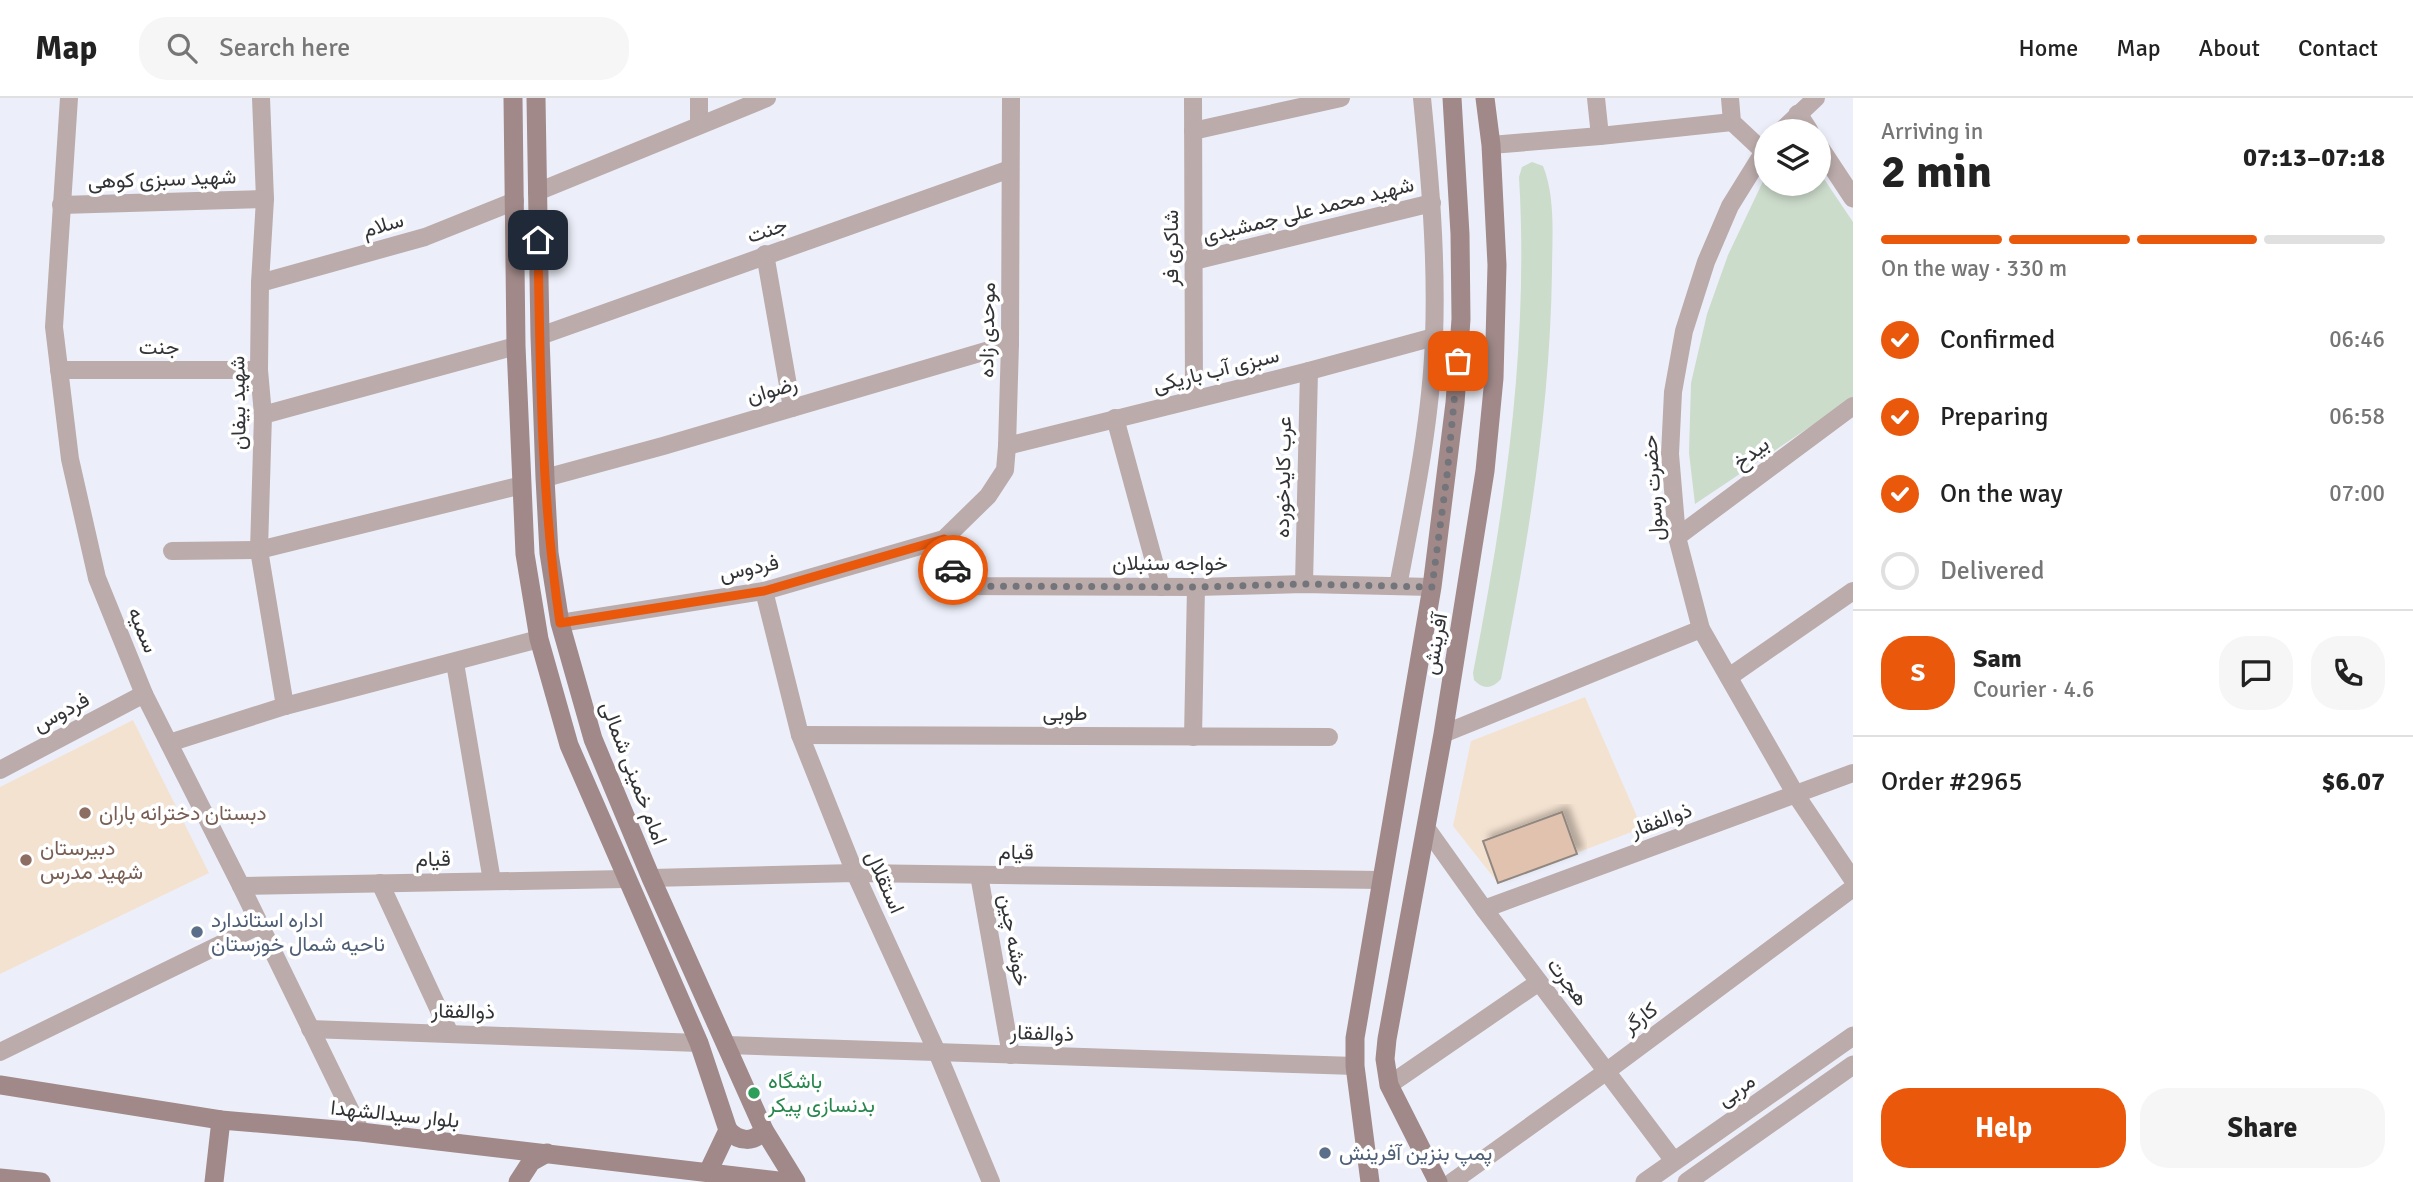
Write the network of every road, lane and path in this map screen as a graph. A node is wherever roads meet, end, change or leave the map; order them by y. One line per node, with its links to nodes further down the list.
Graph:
1 (69, 98): 33 (street, سمیه)
2 (261, 98): 30 (street, شهید بیفان)
3 (513, 98): 31 (main road)
4 (536, 98): 28 (main road, امام خمینی شمالی)
5 (699, 98): 20 (street)
6 (767, 98): 20 (street)
7 (1011, 98): 27 (street, موحدی زاده)
8 (1193, 98): 21 (street, شاکری فر)
9 (1341, 98): 21 (street)
10 (1422, 98): 32 (street)
11 (1452, 98): 60 (main road, آفرینش)
12 (1485, 98): 24 (main road, آفرینش)
13 (1596, 98): 22 (street)
14 (1730, 98): 19 (street)
15 (1816, 98): 16 (street)
16 (1797, 114): 17 (street); 18 (street)
17 (1793, 119)
18 (1801, 119)
19 (1732, 122): 22 (street); 23 (street, حضرت رسول)
20 (699, 124): 28 (street)
21 (1193, 131): 35 (street, شاکری فر)
22 (1600, 136): 24 (street)
23 (1754, 141)
24 (1491, 145): 70 (main road, آفرینش)
25 (1831, 165): 29 (street)
26 (1754, 168): 52 (street, حضرت رسول)
27 (1010, 169): 34 (street, جنت); 39 (street, موحدی زاده)
28 (537, 192): 37 (main road, امام خمینی شمالی)
29 (1853, 198)
30 (265, 199): 33 (street, شهید سبزی کوهی); 36 (street, شهید بیفان)
31 (515, 201): 36 (street, سلام); 40 (main road)
32 (1432, 203): 35 (street, شهید محمد علی جمشیدی); 38 (street)
33 (61, 205): 41 (street, سمیه)
34 (765, 254): 37 (street, جنت); 46 (street)
35 (1194, 261): 44 (street, شاکری فر)
36 (260, 283): 42 (street, شهید بیفان)
37 (540, 336): 50 (main road, امام خمینی شمالی)
38 (1434, 337): 43 (street, سبزی آب باریکی); 57 (street)
39 (1010, 344): 46 (street, رضوان); 49 (street, موحدی زاده)
40 (516, 345): 47 (street); 51 (main road)
41 (59, 370): 42 (street, جنت); 68 (street, سمیه)
42 (259, 370): 47 (street, شهید بیفان)
43 (1309, 371): 44 (street, سبزی آب باریکی); 56 (street, عرب کایدخورده)
44 (1194, 398): 48 (street, سبزی آب باریکی)
45 (1853, 406): 52 (street, بیدخ)
46 (792, 408): 50 (street, رضوان)
47 (263, 415): 54 (street, شهید بیفان)
48 (1115, 418): 49 (street, سبزی آب باریکی); 58 (street)
49 (1007, 446): 53 (street, موحدی زاده)
50 (545, 478): 63 (main road, امام خمینی شمالی)
51 (522, 485): 54 (street); 65 (main road)
52 (1677, 537): 64 (street, حضرت رسول)
53 (944, 539): 58 (street, خواجه سنبلان); 61 (street, فردوس)
54 (259, 550): 55 (street); 69 (street, شهید بیفان)
55 (172, 551)
56 (1304, 584): 57 (street, خواجه سنبلان); 59 (street, خواجه سنبلان)
57 (1398, 586): 60 (street, خواجه سنبلان)
58 (1161, 587): 59 (street, خواجه سنبلان)
59 (1196, 587): 72 (street)
60 (1432, 587): 83 (main road, آفرینش)
61 (764, 591): 63 (street, فردوس); 71 (street, استقلال)
62 (1853, 591): 67 (street)
63 (560, 623): 81 (main road, امام خمینی شمالی)
64 (1701, 629): 67 (street, حضرت رسول); 70 (street)
65 (539, 639): 66 (street); 82 (main road)
66 (455, 663): 69 (street); 85 (street)
67 (1729, 677): 77 (street, حضرت رسول)
68 (144, 694): 74 (street, سمیه); 75 (street, فردوس)
69 (285, 705): 74 (street)
70 (1443, 734): 78 (main road, آفرینش)
71 (800, 735): 72 (street, طوبی); 79 (street, استقلال)
72 (1193, 737): 73 (street, طوبی)
73 (1329, 737)
74 (169, 743): 87 (street, سمیه)
75 (0, 770)
76 (1853, 773): 77 (street, ذوالفقار)
77 (1796, 795): 84 (street, حضرت رسول); 89 (street, ذوالفقار)
78 (1427, 829): 89 (street, هجرت); 93 (main road, آفرینش)
79 (855, 873): 80 (street, قیام); 81 (street, قیام); 100 (street, استقلال)
80 (979, 875): 83 (street, قیام); 101 (street, خوشه چین)
81 (651, 878): 98 (main road, امام خمینی شمالی)
82 (625, 879): 85 (street, قیام); 97 (main road)
83 (1381, 880): 92 (main road, آفرینش)
84 (1853, 880)
85 (492, 881): 86 (street, قیام)
86 (380, 883): 87 (street, قیام); 95 (street)
87 (241, 886): 90 (street, سمیه)
88 (1853, 888): 104 (street, کارگر)
89 (1484, 909): 91 (street, هجرت)
90 (260, 925): 94 (street, سمیه); 99 (street)
91 (1539, 982): 104 (street, هجرت); 107 (street)
92 (1362, 996): 93 (main road); 103 (main road, آفرینش)
93 (1394, 1001): 107 (main road, آفرینش)
94 (310, 1029): 95 (street, ذوالفقار); 112 (street, سمیه)
95 (450, 1034): 97 (street, ذوالفقار)
96 (1853, 1036): 105 (street, مربی)
97 (699, 1043): 110 (main road)
98 (727, 1045): 100 (street, ذوالفقار); 111 (main road, امام خمینی شمالی)
99 (0, 1052)
100 (937, 1052): 101 (street, ذوالفقار); 123 (street, استقلال)
101 (1011, 1055): 103 (street, ذوالفقار)
102 (1853, 1065): 108 (street)
103 (1355, 1066): 124 (main road, آفرینش)
104 (1606, 1071): 114 (street, هجرت); 126 (street, کارگر)
105 (1785, 1084): 108 (street); 114 (street, مربی)
106 (0, 1085): 109 (main road, بلوار سیدالشهدا)
107 (1389, 1085): 125 (main road, آفرینش)
108 (1798, 1103): 117 (street)
109 (221, 1121): 112 (main road, بلوار سیدالشهدا); 119 (main road)
110 (728, 1130): 111 (main road); 115 (main road)
111 (764, 1130): 122 (main road, امام خمینی شمالی)
112 (361, 1132): 113 (main road, بلوار سیدالشهدا)
113 (547, 1153): 115 (main road, بلوار سیدالشهدا); 120 (main road)
114 (1674, 1161): 127 (street, مربی)
115 (708, 1172): 121 (main road, بلوار سیدالشهدا)
116 (0, 1178): 118 (main road)
117 (1689, 1181)
118 (41, 1182)
119 (214, 1182)
120 (518, 1182)
121 (787, 1182)
122 (796, 1182)
123 (991, 1182)
124 (1370, 1182)
125 (1438, 1182)
126 (1452, 1182)
127 (1645, 1182)

